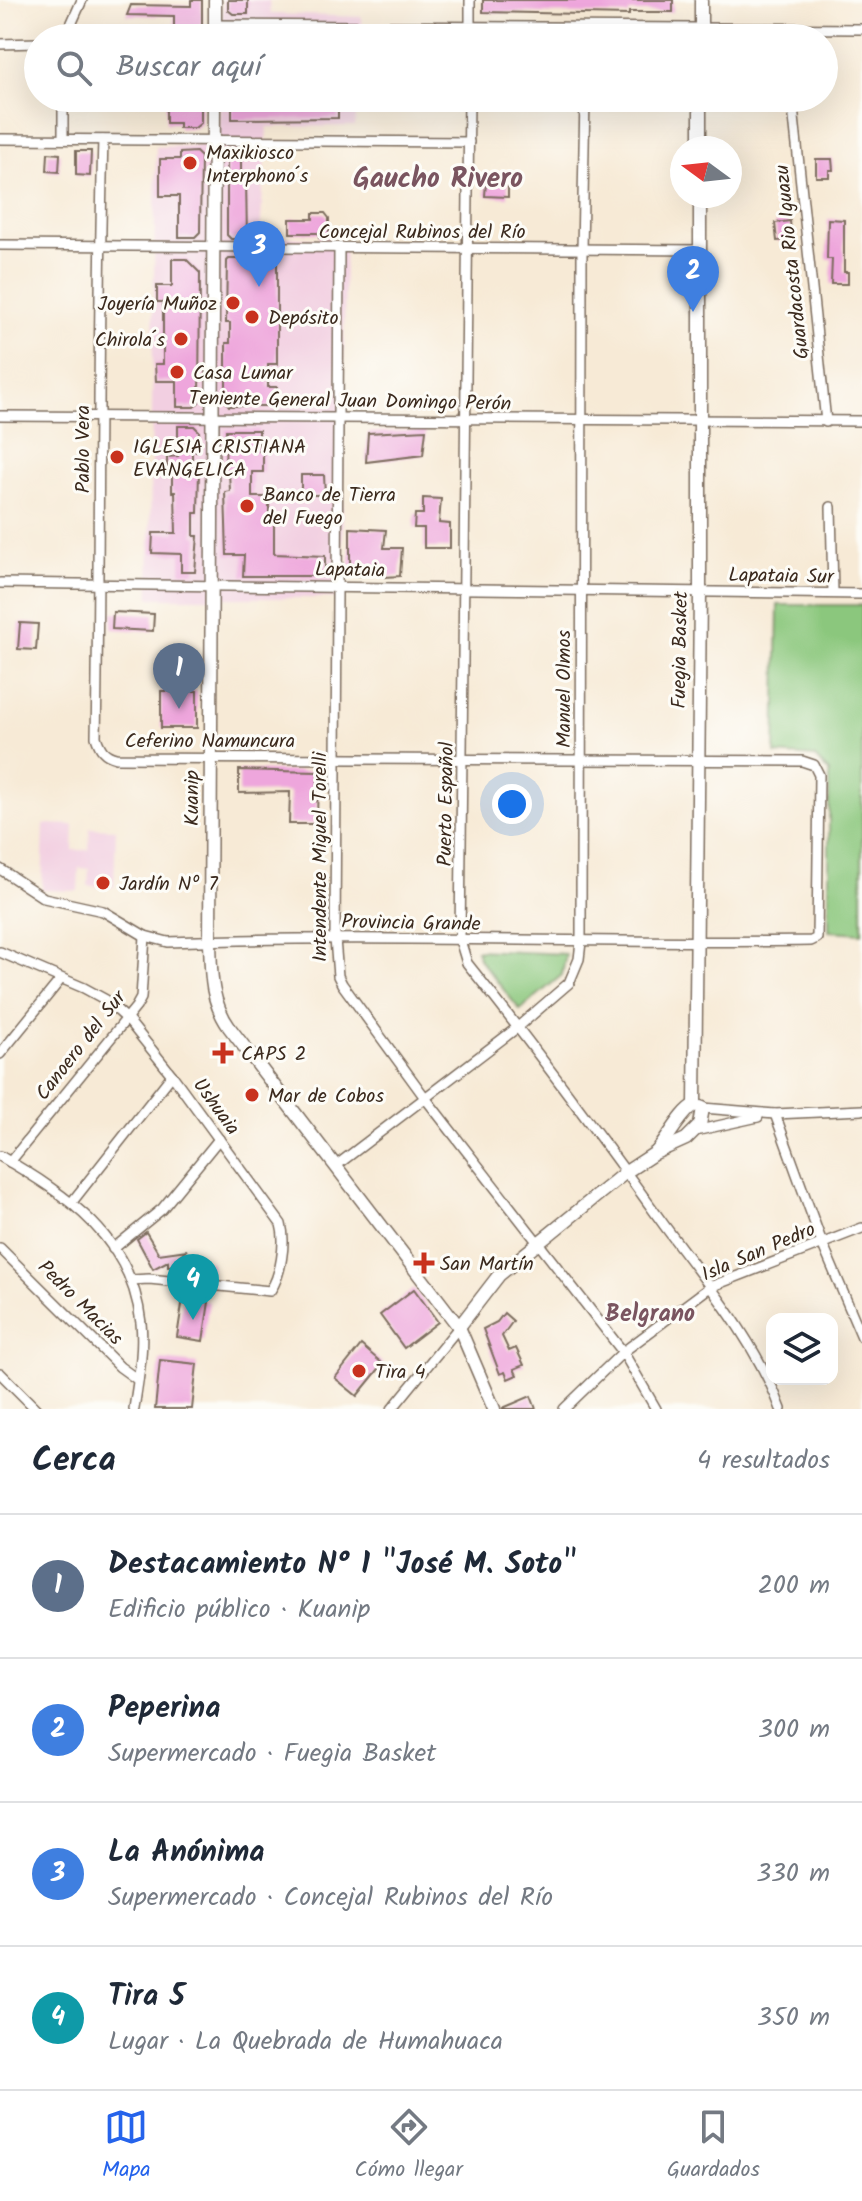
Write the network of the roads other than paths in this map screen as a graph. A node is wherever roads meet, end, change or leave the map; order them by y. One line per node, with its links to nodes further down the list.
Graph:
1 (82, 0): 5 (street)
2 (215, 0): 6 (main road)
3 (470, 0): 7 (street)
4 (701, 0): 8 (main road)
5 (71, 24)
6 (215, 24)
7 (470, 24)
8 (701, 24)
9 (862, 29): 10 (street)
10 (838, 30)
11 (24, 43): 12 (street)
12 (0, 44)
13 (63, 112): 21 (street)
14 (214, 112): 23 (main road, Kuanip)
15 (469, 112): 24 (street, Puerto Español)
16 (585, 112): 31 (street, Manuel Olmos)
17 (700, 112): 19 (main road)
18 (793, 112): 41 (street, Guardacosta Rio Iguazu)
19 (700, 136)
20 (0, 139): 21 (street)
21 (63, 139): 22 (street)
22 (103, 140): 23 (street); 27 (street, Pablo Vera)
23 (214, 140): 24 (street); 28 (main road, Kuanip)
24 (469, 142): 30 (street, Puerto Español)
25 (700, 208): 32 (main road, Fuegia Basket)
26 (0, 245): 27 (street, Concejal Rubinos del Río)
27 (99, 247): 28 (street, Concejal Rubinos del Río); 34 (street, Pablo Vera)
28 (213, 247): 29 (street, Concejal Rubinos del Río); 35 (main road, Kuanip)
29 (339, 248): 30 (street, Concejal Rubinos del Río); 36 (street, Intendente Miguel Torelli)
30 (469, 250): 31 (street, Concejal Rubinos del Río); 37 (street, Puerto Español)
31 (582, 250): 32 (street, Concejal Rubinos del Río); 38 (street, Manuel Olmos)
32 (699, 250): 40 (main road, Fuegia Basket)
33 (0, 416): 34 (street, Teniente General Juan Domingo Perón)
34 (101, 416): 35 (street, Teniente General Juan Domingo Perón); 44 (street, Pablo Vera)
35 (212, 417): 36 (street, Teniente General Juan Domingo Perón); 45 (main road, Kuanip)
36 (340, 418): 37 (street, Teniente General Juan Domingo Perón); 46 (street, Intendente Miguel Torelli)
37 (467, 419): 38 (street, Teniente General Juan Domingo Perón); 47 (street, Puerto Español)
38 (583, 421): 40 (street, Teniente General Juan Domingo Perón); 48 (street, Manuel Olmos)
39 (862, 421): 41 (street, Teniente General Juan Domingo Perón)
40 (699, 422): 41 (street, Teniente General Juan Domingo Perón); 49 (main road, Fuegia Basket)
41 (826, 422)
42 (831, 507): 50 (street)
43 (0, 583): 44 (street, Lapataia)
44 (99, 584): 45 (street, Lapataia); 52 (street, Pablo Vera)
45 (212, 586): 46 (street, Lapataia); 53 (main road, Kuanip)
46 (338, 586): 47 (street, Lapataia); 56 (street, Intendente Miguel Torelli)
47 (465, 588): 48 (street, Lapataia); 54 (street, Puerto Español)
48 (582, 591): 49 (street, Lapataia); 55 (street, Manuel Olmos)
49 (700, 592): 50 (street, Lapataia Sur); 57 (main road, Fuegia Basket)
50 (833, 593): 51 (street, Lapataia Sur)
51 (862, 594)
52 (107, 756): 53 (street, Ceferino Namuncura)
53 (211, 758): 56 (street, Ceferino Namuncura); 62 (main road, Kuanip)
54 (464, 758): 55 (street, Ceferino Namuncura); 56 (street, Ceferino Namuncura); 61 (street, Puerto Español)
55 (581, 758): 57 (street, Ceferino Namuncura); 64 (street, Manuel Olmos)
56 (336, 759): 60 (street, Intendente Miguel Torelli)
57 (698, 760): 63 (street, Ceferino Namuncura); 65 (main road, Fuegia Basket)
58 (0, 869): 59 (street, Provincia Grande)
59 (145, 936): 62 (street, Provincia Grande); 68 (street, Canoero del Sur)
60 (335, 939): 61 (street, Provincia Grande); 62 (street, Provincia Grande); 72 (street, Intendente Miguel Torelli)
61 (460, 940): 64 (street, Provincia Grande); 69 (street, Puerto Español)
62 (210, 941): 82 (main road, Kuanip)
63 (811, 941): 65 (street, Provincia Grande)
64 (581, 942): 65 (street, Provincia Grande); 69 (street, Manuel Olmos)
65 (697, 943): 73 (main road, Fuegia Basket)
66 (0, 952): 67 (street, Ushuaia)
67 (61, 979): 68 (street, Ushuaia); 70 (street)
68 (127, 1019): 71 (street, Ushuaia); 81 (street, Canoero del Sur)
69 (518, 1027): 72 (street, Manuel Olmos); 83 (street, Puerto Español)
70 (0, 1054)
71 (172, 1075): 78 (street, Ushuaia); 84 (street)
72 (426, 1099): 82 (street, Manuel Olmos); 87 (street, Intendente Miguel Torelli)
73 (699, 1106): 75 (street); 76 (main road); 77 (main road, Fuegia Basket)
74 (862, 1110): 75 (street)
75 (775, 1114): 77 (street); 86 (street)
76 (681, 1121): 77 (main road); 79 (main road)
77 (694, 1132): 79 (main road)
78 (219, 1139): 89 (street); 90 (street, Ushuaia)
79 (655, 1153): 83 (main road)
80 (0, 1156): 81 (street)
81 (10, 1162): 84 (street)
82 (337, 1165): 92 (main road, Kuanip)
83 (626, 1172): 87 (main road); 91 (street, Puerto Español)
84 (72, 1202): 89 (street)
85 (862, 1228): 86 (street, Isla San Pedro)
86 (822, 1243): 91 (street, Isla San Pedro); 93 (street)
87 (538, 1244): 92 (main road); 94 (street, Intendente Miguel Torelli)
88 (0, 1248): 96 (street, Pedro Macias)
89 (113, 1249): 90 (street)
90 (131, 1280): 96 (street)
91 (710, 1287): 94 (street, Isla San Pedro); 103 (street, Puerto Español)
92 (459, 1327): 99 (street); 100 (main road, Kuanip)
93 (862, 1337)
94 (623, 1352): 101 (street, Isla San Pedro); 102 (street, Intendente Miguel Torelli)
95 (0, 1373): 97 (street)
96 (138, 1380): 98 (street)
97 (36, 1409)
98 (134, 1409)
99 (392, 1409)
100 (494, 1409)
101 (564, 1409)
102 (656, 1409)
103 (781, 1409)

